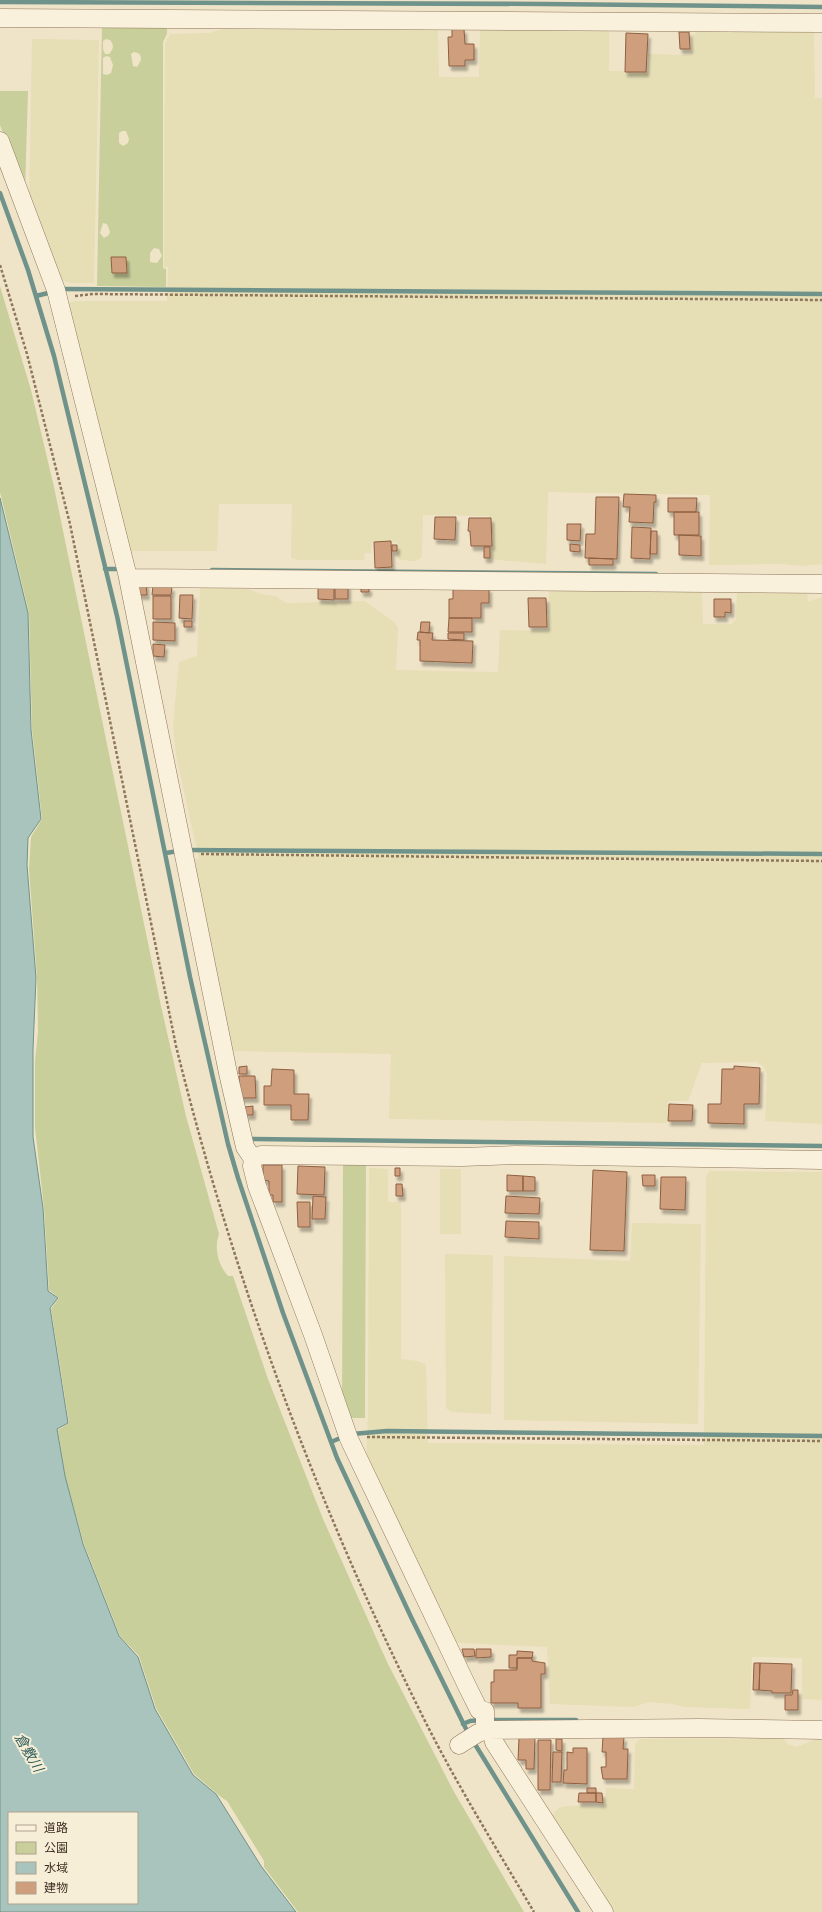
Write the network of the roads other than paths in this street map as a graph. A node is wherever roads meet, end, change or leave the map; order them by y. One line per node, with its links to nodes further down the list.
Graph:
1 (0, 18): 2 (street)
2 (822, 23)
3 (0, 141): 4 (street)
4 (127, 572): 5 (street); 6 (street)
5 (822, 584)
6 (247, 1146): 7 (street); 9 (street)
7 (822, 1160)
8 (822, 1730): 9 (street)
9 (479, 1731): 10 (street)
10 (604, 1912)

